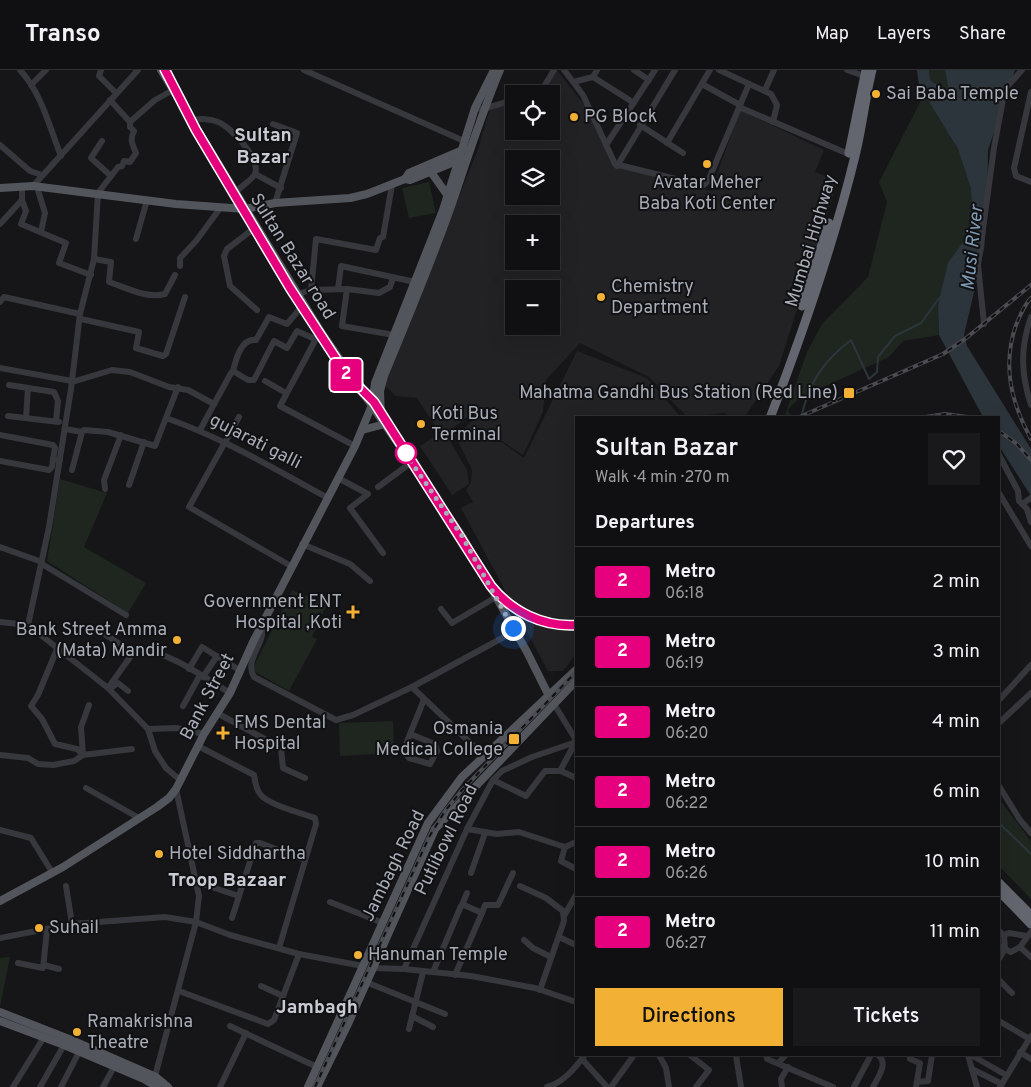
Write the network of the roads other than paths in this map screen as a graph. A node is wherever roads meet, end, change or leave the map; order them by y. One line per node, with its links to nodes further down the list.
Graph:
1 (20, 70): 27 (street)
2 (46, 70): 27 (street)
3 (101, 70): 32 (street)
4 (138, 70): 32 (street)
5 (160, 70): 29 (main road, Sultan Bazar road)
6 (304, 70): 20 (street)
7 (494, 70): 37 (main road)
8 (500, 70): 37 (main road)
9 (554, 70): 28 (street)
10 (564, 70): 24 (street)
11 (598, 70): 22 (street)
12 (634, 70): 23 (street)
13 (655, 70): 23 (street)
14 (675, 70): 42 (street)
15 (710, 70): 25 (street)
16 (719, 70): 26 (street)
17 (774, 70): 30 (street)
18 (847, 70): 21 (street)
19 (1022, 70): 92 (street)
20 (313, 72): 47 (street)
21 (868, 74): 50 (highway, Mumbai Highway)
22 (593, 77): 24 (street); 35 (street)
23 (649, 80): 35 (street)
24 (573, 82): 46 (street)
25 (702, 84): 36 (street); 44 (street)
26 (749, 84): 30 (street); 36 (street)
27 (32, 85): 49 (street)
28 (545, 85)
29 (173, 90): 38 (main road, Sultan Bazar road); 39 (street)
30 (765, 90): 40 (street)
31 (1031, 92): 58 (street)
32 (116, 93): 33 (street)
33 (110, 100): 39 (street); 49 (street)
34 (505, 102): 37 (street)
35 (634, 103): 46 (street)
36 (739, 106): 40 (street); 52 (street)
37 (479, 108): 47 (main road)
38 (191, 120): 54 (street); 65 (main road, Sultan Bazar road)
39 (130, 122): 56 (street)
40 (773, 122): 50 (street)
41 (273, 124): 62 (street)
42 (640, 125): 44 (street); 52 (street)
43 (102, 141): 56 (street)
44 (667, 143): 48 (street)
45 (0, 145): 55 (street)
46 (606, 145): 52 (street)
47 (465, 146): 51 (main road); 57 (main road)
48 (683, 153)
49 (61, 156): 55 (street)
50 (852, 156): 108 (highway, Mumbai Highway); 109 (highway, Mumbai Highway)
51 (462, 160): 53 (main road); 66 (main road, Bank Street); 113 (main road)
52 (618, 166)
53 (431, 172): 57 (main road); 66 (main road)
54 (254, 174): 62 (street); 65 (street)
55 (42, 175): 60 (street)
56 (111, 176): 64 (street)
57 (405, 179): 59 (main road)
58 (1031, 182)
59 (392, 185): 69 (main road); 84 (street)
60 (35, 186): 63 (main road); 64 (main road); 74 (street)
61 (0, 188): 63 (main road)
62 (281, 188): 69 (street)
63 (22, 189): 67 (street)
64 (98, 193): 68 (main road); 76 (street)
65 (235, 193): 71 (main road, Sultan Bazar road)
66 (448, 196): 81 (main road, Bank Street)
67 (22, 200): 72 (street); 74 (street)
68 (147, 200): 70 (main road); 75 (street)
69 (275, 203): 71 (main road)
70 (221, 207): 71 (main road); 77 (street)
71 (245, 209): 73 (main road, Sultan Bazar road)
72 (0, 224)
73 (256, 227): 85 (main road, Sultan Bazar road); 89 (street)
74 (41, 232): 78 (street)
75 (136, 239)
76 (94, 259): 78 (street); 79 (street)
77 (180, 266)
78 (90, 275): 90 (street)
79 (176, 275)
80 (393, 278): 81 (street); 82 (street); 83 (street)
81 (415, 282): 94 (main road, Bank Street)
82 (338, 289): 83 (street); 84 (street)
83 (348, 289): 94 (street)
84 (311, 290): 85 (street)
85 (298, 294): 88 (main road, Sultan Bazar road)
86 (185, 297): 90 (street)
87 (0, 302): 90 (street)
88 (304, 304): 93 (main road, Sultan Bazar road); 97 (street)
89 (257, 310)
90 (81, 316): 99 (street)
91 (1031, 316): 106 (street)
92 (984, 324)
93 (321, 332): 95 (street); 105 (main road, Sultan Bazar road)
94 (394, 334): 105 (main road, Bank Street)
95 (316, 339): 97 (street); 103 (street)
96 (0, 368): 99 (street)
97 (234, 371): 104 (street)
98 (265, 381): 103 (street)
99 (72, 382): 101 (street); 115 (street)
100 (10, 385): 102 (street)
101 (178, 387): 104 (street); 112 (street)
102 (28, 388): 111 (street); 114 (street)
103 (286, 393): 123 (street)
104 (214, 404): 116 (street)
105 (372, 405): 113 (main road, Sultan Bazar road); 117 (main road, Bank Street)
106 (1031, 405)
107 (8, 416): 111 (street)
108 (765, 416)
109 (771, 416)
110 (240, 417): 122 (street)
111 (26, 418): 114 (street)
112 (166, 418): 116 (street, gujarati galli); 121 (street)
113 (383, 421): 117 (main road); 127 (main road, Sultan Bazar road)
114 (56, 422): 115 (street)
115 (65, 426): 118 (street); 125 (street)
116 (200, 430): 122 (street, gujarati galli)
117 (362, 430): 123 (main road, Bank Street)
118 (82, 432): 120 (street); 128 (street)
119 (0, 435): 125 (street)
120 (121, 435): 121 (street); 132 (street)
121 (144, 442): 130 (street)
122 (224, 442): 134 (street, gujarati galli); 142 (street)
123 (355, 446): 129 (main road, Bank Street)
124 (1000, 457): 135 (street)
125 (56, 460): 126 (street); 141 (street)
126 (0, 461)
127 (412, 462): 131 (street); 144 (main road, Sultan Bazar road)
128 (72, 470)
129 (338, 478): 134 (main road, Bank Street); 140 (street)
130 (130, 485)
131 (378, 486)
132 (105, 489)
133 (1000, 495): 138 (street)
134 (328, 498): 137 (main road, Bank Street)
135 (1028, 505): 136 (street)
136 (1031, 522)
137 (302, 544): 142 (main road, Bank Street); 143 (street)
138 (1031, 546)
139 (0, 547): 141 (street)
140 (383, 553)
141 (42, 563): 146 (street); 148 (street)
142 (292, 566): 149 (main road, Bank Street)
143 (370, 581)
144 (496, 597): 145 (street); 150 (main road, Sultan Bazar road)
145 (441, 609)
146 (126, 615)
147 (0, 622): 148 (street)
148 (28, 625): 152 (street)
149 (261, 625): 157 (main road, Bank Street); 161 (street)
150 (514, 631): 161 (street); 166 (main road, Sultan Bazar road)
151 (106, 635): 153 (street)
152 (57, 649): 162 (street); 185 (street)
153 (133, 654): 156 (street); 162 (street)
154 (217, 656): 156 (street); 157 (street); 159 (street)
155 (1031, 665): 168 (street)
156 (189, 669): 159 (street)
157 (241, 671): 164 (main road, Bank Street)
158 (575, 671): 166 (main road, Jambagh Road)
159 (201, 676): 164 (street); 171 (street)
160 (575, 682): 169 (main road)
161 (412, 687): 167 (street)
162 (109, 689): 163 (street); 174 (street)
163 (128, 691)
164 (230, 693): 172 (main road, Bank Street)
165 (1031, 693): 173 (street)
166 (549, 696): 179 (main road, Jambagh Road)
167 (424, 699): 176 (street); 186 (street)
168 (1000, 699)
169 (554, 704): 177 (street); 181 (main road)
170 (89, 705): 185 (street)
171 (183, 706)
172 (217, 713): 175 (main road, Bank Street); 189 (street)
173 (1000, 722)
174 (148, 729): 175 (street); 192 (street)
175 (204, 734): 182 (main road, Bank Street)
176 (410, 734): 176 (street)
177 (575, 740)
178 (575, 742): 187 (street, Putlibowl Road)
179 (498, 744): 181 (main road); 186 (main road, Jambagh Road)
180 (575, 744): 188 (street)
181 (513, 745): 190 (main road)
182 (198, 746): 192 (main road, Bank Street); 206 (street)
183 (132, 749): 185 (street)
184 (0, 755): 185 (street)
185 (82, 755)
186 (484, 756): 198 (main road, Jambagh Road)
187 (511, 766): 190 (street); 193 (street, Putlibowl Road)
188 (560, 771): 191 (street); 193 (street)
189 (305, 778)
190 (482, 778): 199 (main road)
191 (575, 778)
192 (180, 780): 196 (main road, Bank Street)
193 (492, 780): 200 (street, Putlibowl Road)
194 (86, 788): 197 (street)
195 (1000, 788): 203 (street)
196 (176, 789): 197 (main road, Bank Street); 211 (street)
197 (139, 818): 208 (main road, Bank Street)
198 (431, 818): 199 (main road); 227 (main road, Jambagh Road)
199 (437, 826): 246 (main road)
200 (466, 829): 202 (street); 248 (street, Putlibowl Road)
201 (0, 830): 208 (street)
202 (485, 833): 205 (street); 209 (street)
203 (1031, 833)
204 (575, 842): 205 (street)
205 (565, 847): 207 (street)
206 (305, 860): 217 (street); 238 (street)
207 (575, 868)
208 (52, 872): 219 (main road, Bank Street)
209 (471, 873)
210 (513, 873): 222 (street)
211 (196, 882): 217 (street); 226 (street)
212 (1000, 884): 223 (highway)
213 (66, 886): 228 (street)
214 (520, 886): 224 (street)
215 (467, 893): 221 (street)
216 (1000, 893): 229 (highway)
217 (239, 896): 225 (street)
218 (575, 897): 224 (street)
219 (0, 901)
220 (330, 902): 227 (street)
221 (462, 905): 222 (street); 250 (street)
222 (482, 913): 251 (street)
223 (1031, 915)
224 (564, 916): 233 (street)
225 (232, 918)
226 (196, 922): 228 (street); 238 (street); 256 (street)
227 (383, 923): 245 (main road, Jambagh Road)
228 (72, 924): 230 (street)
229 (1031, 924)
230 (47, 930): 234 (street); 244 (street)
231 (1001, 933): 232 (street); 239 (street)
232 (1029, 934): 237 (street)
233 (559, 937): 236 (street); 241 (street)
234 (0, 938)
235 (524, 940): 241 (street)
236 (575, 945)
237 (1020, 947): 239 (street); 242 (street)
238 (279, 948): 240 (street)
239 (1002, 948)
240 (299, 954): 245 (street); 258 (street)
241 (550, 957): 255 (street)
242 (1031, 957)
243 (18, 963): 244 (street)
244 (44, 965): 247 (street)
245 (363, 966): 292 (main road, Jambagh Road)
246 (372, 968): 248 (street); 253 (main road)
247 (59, 969)
248 (404, 969): 249 (street)
249 (423, 972): 250 (street); 259 (street)
250 (433, 972): 251 (street)
251 (456, 975): 255 (street)
252 (1000, 981): 257 (street)
253 (366, 982): 259 (street); 306 (main road)
254 (261, 986): 258 (street)
255 (540, 990): 260 (street)
256 (178, 991): 258 (street); 296 (street)
257 (1012, 993)
258 (284, 996)
259 (415, 1002): 262 (street); 263 (street)
260 (575, 1002)
261 (0, 1012): 296 (main road)
262 (445, 1014)
263 (412, 1016): 267 (street); 268 (street)
264 (0, 1021): 270 (main road)
265 (1000, 1022): 271 (street)
266 (230, 1026): 269 (street)
267 (432, 1027)
268 (409, 1029)
269 (246, 1033): 292 (street); 297 (street)
270 (44, 1037): 272 (main road); 300 (street)
271 (1029, 1037): 274 (street)
272 (64, 1045): 273 (main road); 301 (street)
273 (79, 1052): 290 (main road); 302 (street)
274 (1020, 1052): 288 (street); 294 (street)
275 (633, 1056): 295 (street)
276 (660, 1056): 311 (street)
277 (691, 1056): 312 (street)
278 (736, 1056): 313 (street)
279 (785, 1056): 289 (street)
280 (870, 1056): 316 (street)
281 (879, 1056): 317 (street)
282 (910, 1056): 298 (street)
283 (932, 1056): 298 (street)
284 (969, 1056): 293 (street)
285 (971, 1056): 294 (street)
286 (583, 1057): 307 (street); 308 (street)
287 (766, 1057): 289 (street)
288 (1031, 1060)
289 (778, 1063): 291 (street)
290 (114, 1067): 296 (main road); 303 (street)
291 (788, 1067): 314 (street); 315 (street)
292 (317, 1068): 305 (main road, Jambagh Road)
293 (972, 1069): 299 (street); 318 (street)
294 (1006, 1075): 299 (street)
295 (617, 1077): 309 (street); 310 (street)
296 (155, 1083): 304 (main road)
297 (222, 1084)
298 (916, 1084)
299 (1001, 1086)
300 (13, 1087)
301 (40, 1087)
302 (61, 1087)
303 (104, 1087)
304 (168, 1087)
305 (308, 1087)
306 (317, 1087)
307 (547, 1087)
308 (607, 1087)
309 (611, 1087)
310 (619, 1087)
311 (669, 1087)
312 (696, 1087)
313 (741, 1087)
314 (782, 1087)
315 (833, 1087)
316 (854, 1087)
317 (873, 1087)
318 (977, 1087)

